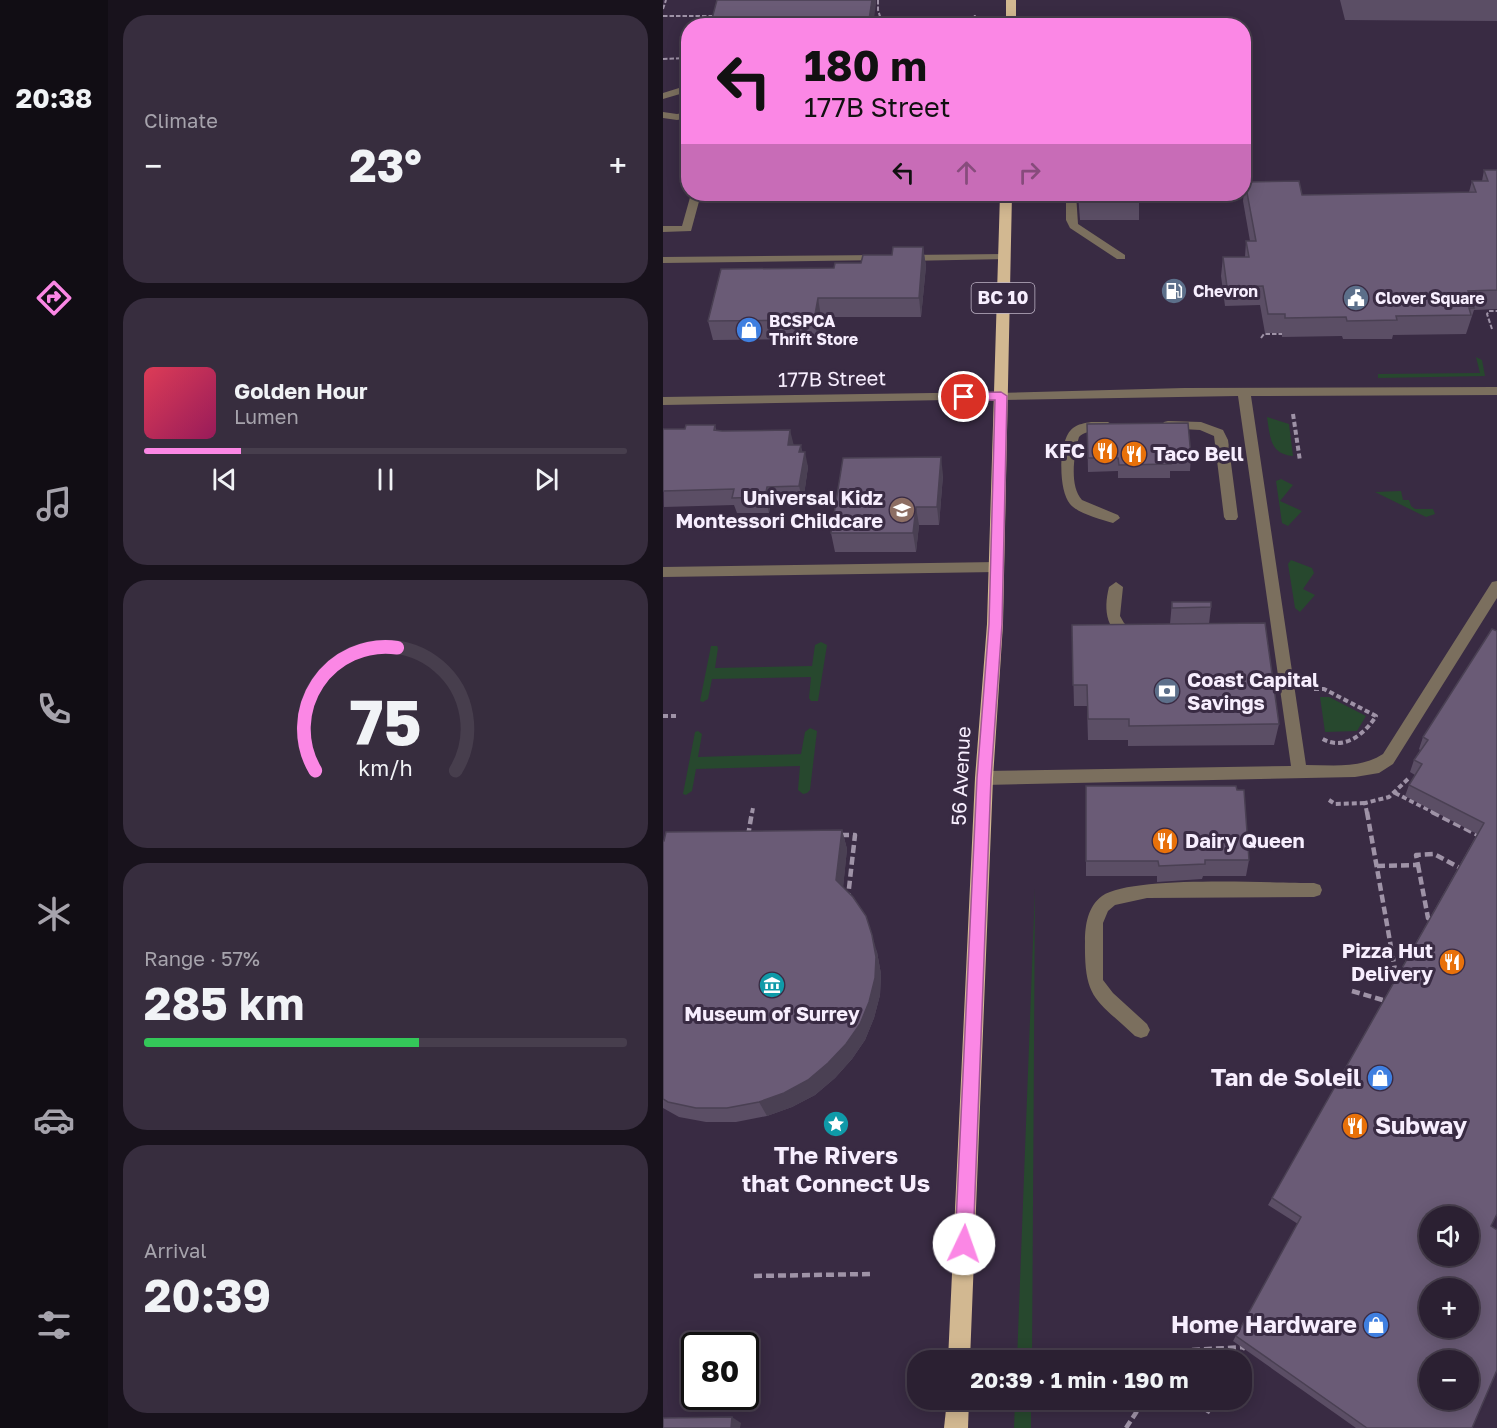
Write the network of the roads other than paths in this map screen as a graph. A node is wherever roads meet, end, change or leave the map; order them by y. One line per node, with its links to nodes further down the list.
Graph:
1 (1011, 0): 2 (highway)
2 (1011, 18)
3 (681, 92): 4 (street)
4 (663, 96)
5 (663, 115): 6 (street)
6 (681, 116)
7 (694, 201): 10 (street)
8 (1006, 201): 11 (highway, 56 Avenue / BC 10)
9 (1071, 201): 12 (street)
10 (663, 230)
11 (1004, 257): 13 (street); 16 (highway, 56 Avenue / BC 10)
12 (1121, 257)
13 (663, 260)
14 (1497, 391): 15 (street, 177B Street)
15 (1244, 392): 16 (street, 177B Street); 27 (street)
16 (1001, 396): 17 (street, 177B Street); 22 (highway, 56 Avenue / BC 10)
17 (663, 401)
18 (1155, 425): 20 (street)
19 (1122, 426): 21 (street)
20 (1231, 517)
21 (1113, 518)
22 (997, 567): 23 (street); 28 (highway, 56 Avenue / BC 10)
23 (663, 572)
24 (1497, 586): 27 (street)
25 (1116, 587): 26 (street)
26 (1141, 638)
27 (1299, 771): 28 (street)
28 (984, 778): 31 (highway, 56 Avenue / BC 10)
29 (1314, 890): 30 (street)
30 (1141, 1030)
31 (959, 1350)
32 (957, 1410): 33 (highway)
33 (956, 1428)

